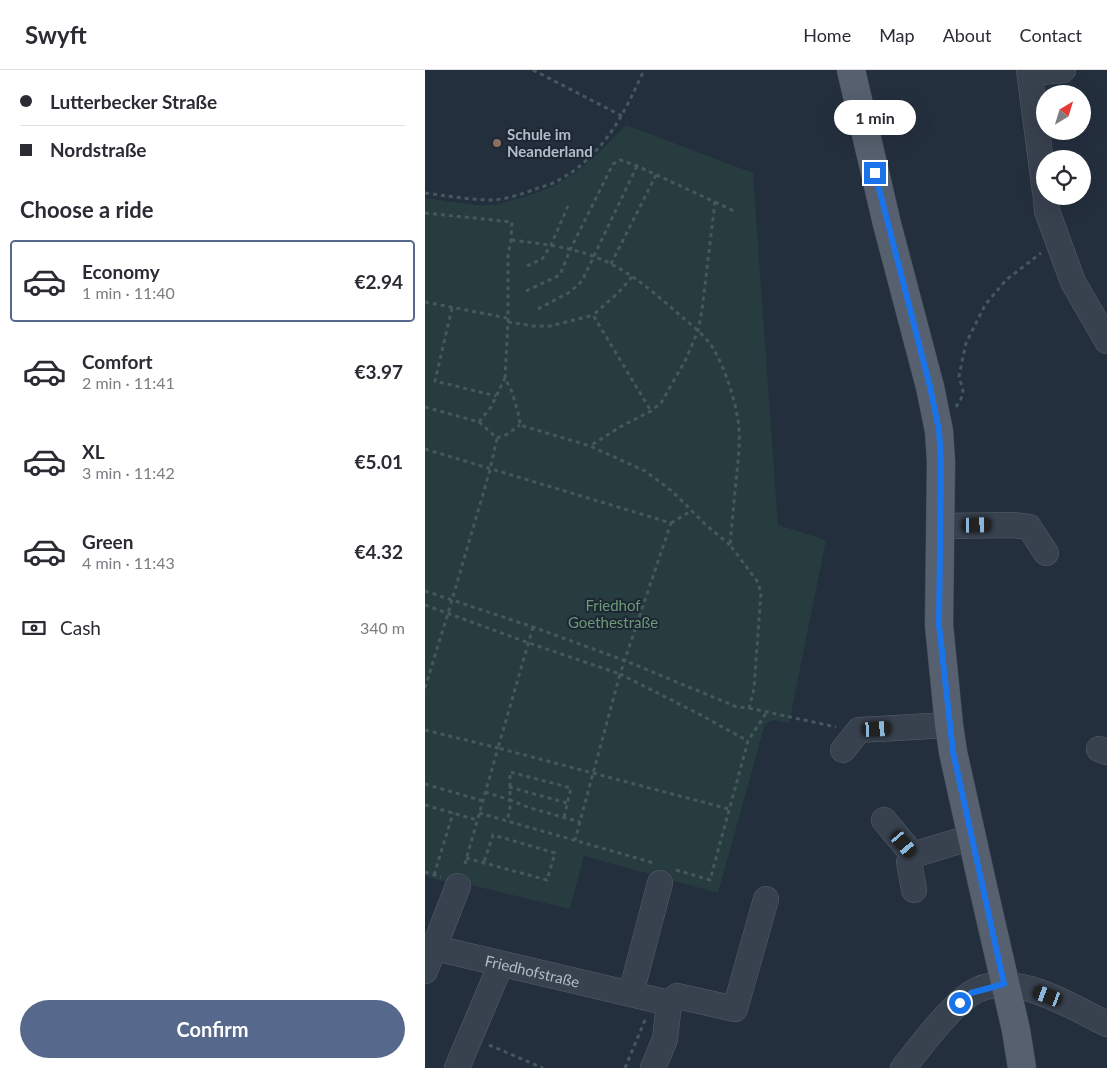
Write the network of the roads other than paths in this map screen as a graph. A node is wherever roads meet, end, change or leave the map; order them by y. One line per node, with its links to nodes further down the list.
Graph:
1 (851, 70): 7 (main road)
2 (1063, 70): 3 (street)
3 (1030, 71): 4 (street)
4 (1040, 150)
5 (1046, 205): 6 (street)
6 (1107, 341)
7 (939, 526): 8 (street); 9 (main road)
8 (1046, 553)
9 (949, 725): 10 (street); 12 (main road)
10 (843, 750)
11 (884, 820): 13 (street)
12 (972, 837): 13 (street); 21 (main road)
13 (913, 855): 16 (street)
14 (663, 872): 22 (street)
15 (458, 886): 18 (street)
16 (914, 890)
17 (766, 899): 22 (street, Friedhofstraße)
18 (435, 948): 19 (street, Friedhofstraße); 20 (street)
19 (501, 964): 22 (street, Friedhofstraße); 25 (street)
20 (425, 971)
21 (1004, 984): 23 (street); 24 (street); 27 (main road)
22 (651, 998): 26 (street)
23 (1107, 1024)
24 (908, 1062)
25 (457, 1068)
26 (653, 1068)
27 (1022, 1068)

